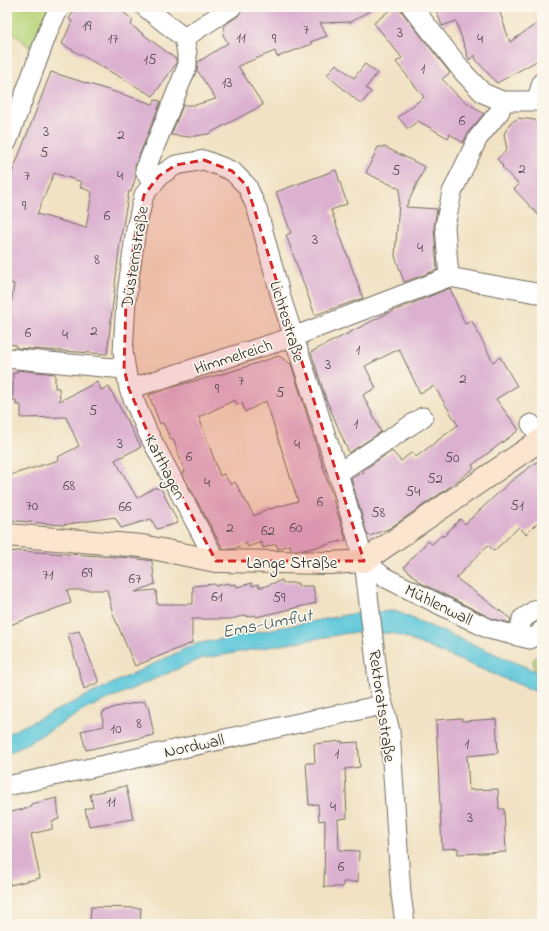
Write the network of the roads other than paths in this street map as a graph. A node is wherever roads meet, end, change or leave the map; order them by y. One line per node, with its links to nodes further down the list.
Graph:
1 (60, 7): 8 (street)
2 (146, 7): 5 (street)
3 (232, 7): 5 (street)
4 (412, 7): 7 (street)
5 (184, 38): 9 (street, Düsternstraße)
6 (540, 94): 7 (street)
7 (502, 101): 10 (street)
8 (7, 142)
9 (152, 184): 12 (street, Lichtestraße); 14 (street, Düsternstraße)
10 (449, 277): 11 (street); 12 (street, Himmelreich)
11 (542, 294)
12 (293, 337): 15 (street, Himmelreich); 18 (street, Lichtestraße)
13 (7, 358): 14 (street)
14 (124, 369): 15 (street, Katthagen)
15 (129, 389): 20 (street, Katthagen)
16 (422, 417): 18 (street)
17 (538, 434): 21 (street)
18 (338, 474): 21 (street, Lichtestraße)
19 (7, 535): 20 (street, Lange Straße)
20 (216, 561): 21 (street, Lange Straße)
21 (364, 561): 24 (street, Mühlenwall); 25 (street, Rektoratsstraße)
22 (542, 610): 24 (street)
23 (542, 630): 24 (street, Mühlenwall)
24 (519, 636)
25 (382, 705): 26 (street, Nordwall); 27 (street, Rektoratsstraße)
26 (7, 786)
27 (405, 924)

